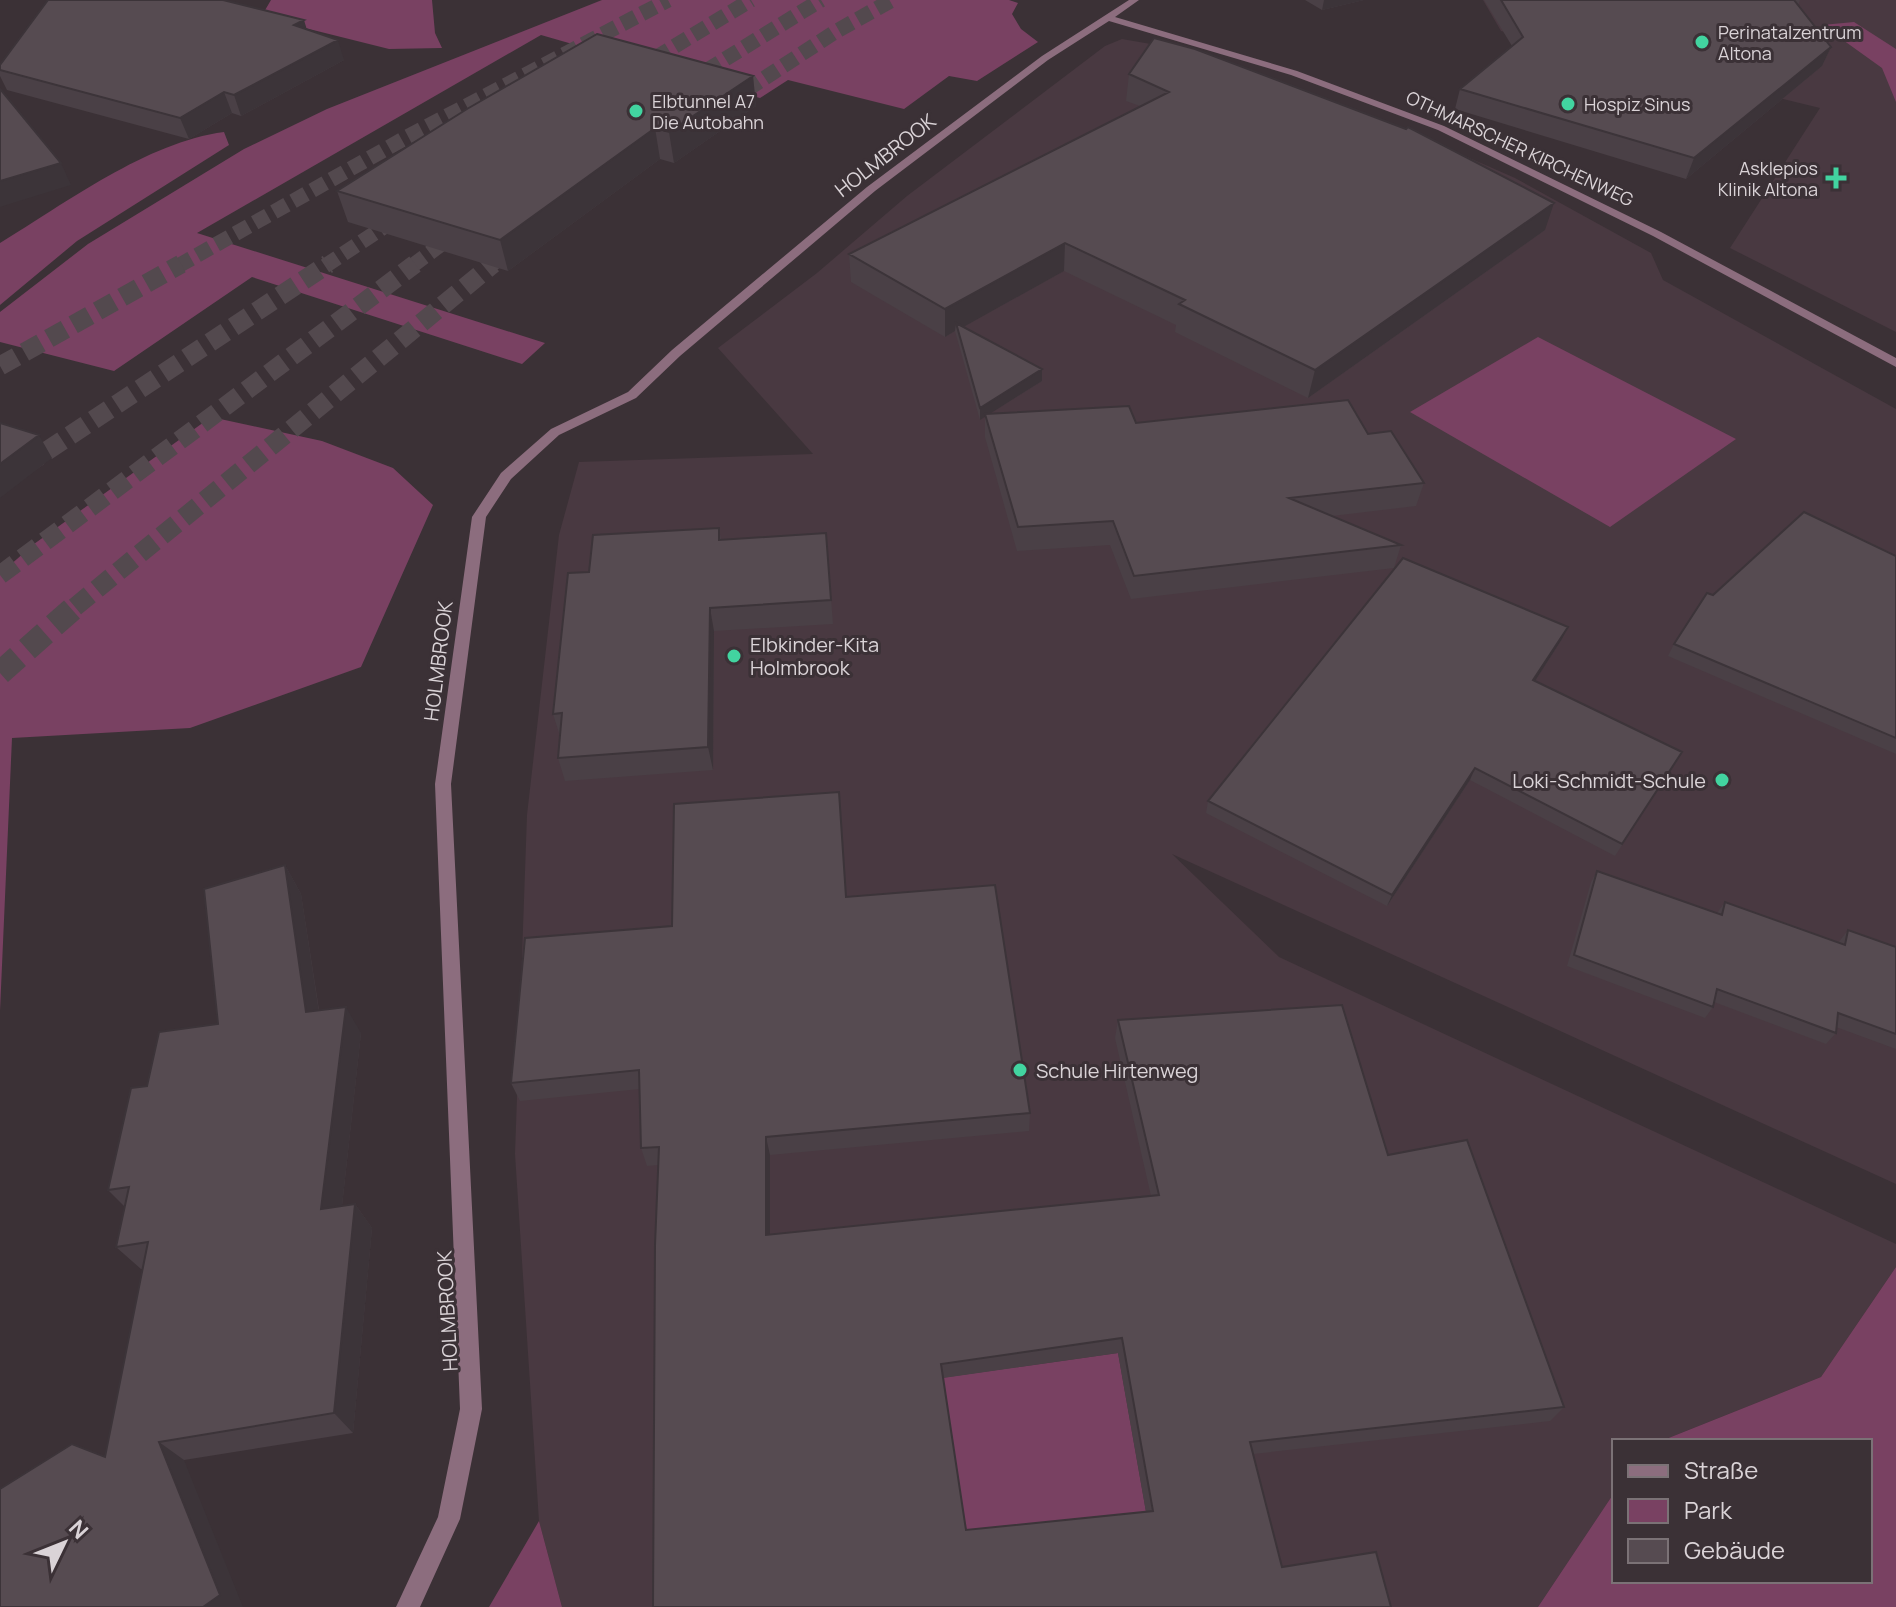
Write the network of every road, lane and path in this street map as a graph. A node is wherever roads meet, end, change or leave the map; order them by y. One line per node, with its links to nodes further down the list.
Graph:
1 (1135, 0): 2 (street, HOLMBROOK)
2 (1106, 17): 3 (street, OTHMARSCHER KIRCHENWEG); 4 (street, HOLMBROOK)
3 (1896, 363)
4 (408, 1607)

